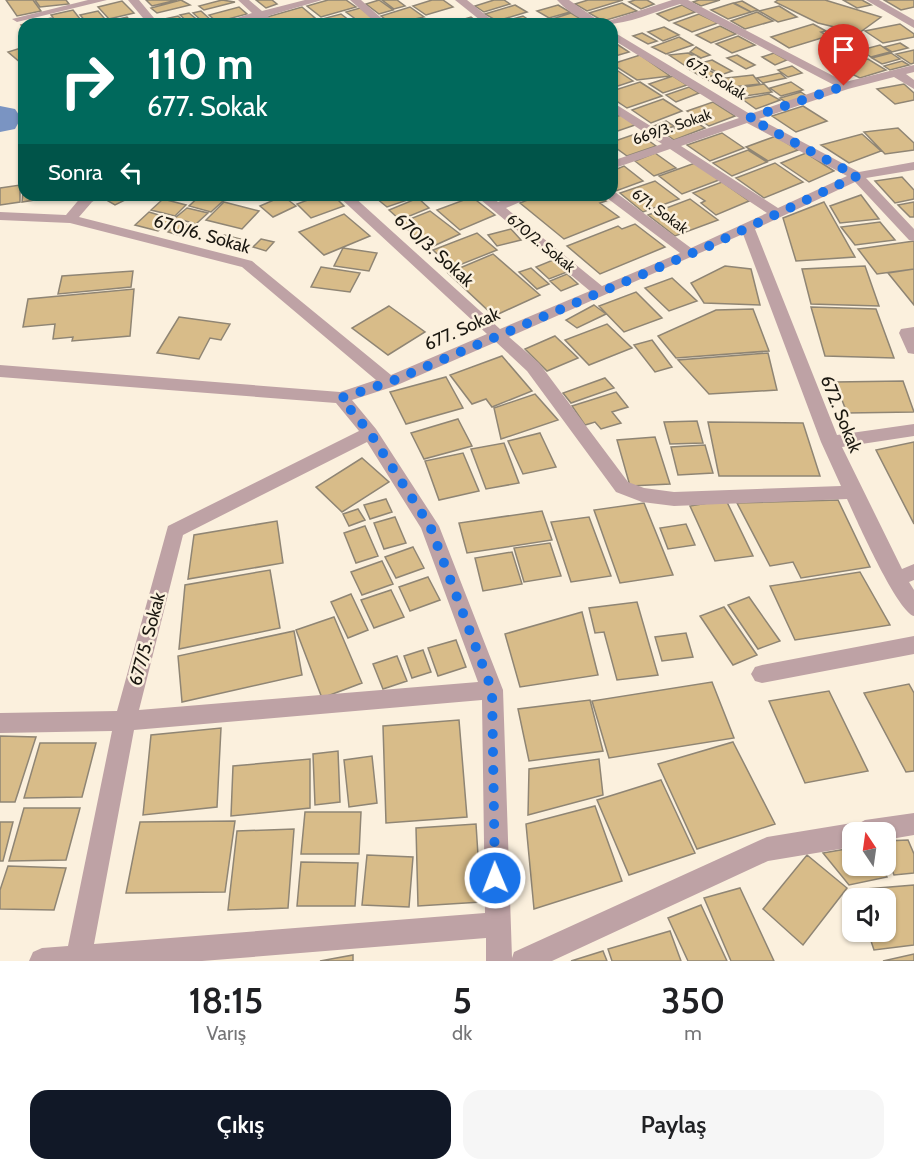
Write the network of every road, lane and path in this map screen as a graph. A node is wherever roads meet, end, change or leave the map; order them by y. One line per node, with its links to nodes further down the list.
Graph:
1 (102, 0): 13 (street)
2 (133, 0): 14 (street)
3 (243, 0): 11 (street)
4 (317, 0): 11 (street)
5 (355, 0): 17 (street)
6 (460, 0): 18 (street)
7 (562, 0): 19 (street)
8 (681, 0): 20 (street); 26 (street)
9 (871, 0): 12 (street)
10 (914, 11): 12 (street)
11 (259, 15): 15 (street); 16 (street)
12 (896, 15): 21 (street)
13 (21, 18)
14 (149, 18)
15 (247, 18)
16 (263, 18)
17 (376, 18)
18 (484, 18)
19 (588, 18)
20 (618, 20)
21 (914, 25)
22 (618, 38): 28 (street, 673. Sokak)
23 (914, 68): 24 (street, 669/3. Sokak)
24 (897, 73): 25 (street); 26 (street, 669/3. Sokak)
25 (914, 85)
26 (844, 86): 28 (street, 669/3. Sokak)
27 (618, 110): 29 (street)
28 (749, 118): 29 (street, 669/3. Sokak); 32 (street, 673. Sokak)
29 (670, 144): 30 (street, 669/3. Sokak); 39 (street)
30 (618, 163)
31 (914, 166): 32 (street, 677. Sokak)
32 (857, 176): 39 (street, 677. Sokak); 43 (street, 673. Sokak)
33 (84, 201): 41 (street)
34 (351, 201): 47 (street, 670/3. Sokak)
35 (489, 201): 38 (street, 670/2. Sokak)
36 (512, 201): 38 (street)
37 (618, 201): 44 (street, 671. Sokak)
38 (496, 207): 45 (street, 670/2. Sokak)
39 (778, 214): 42 (street, 677. Sokak)
40 (0, 216): 41 (street, 670/6. Sokak)
41 (70, 219): 50 (street, 670/6. Sokak)
42 (748, 228): 44 (street, 677. Sokak); 54 (street, 672. Sokak)
43 (914, 237)
44 (690, 254): 45 (street, 677. Sokak)
45 (600, 292): 47 (street, 677. Sokak)
46 (914, 332): 48 (street)
47 (497, 334): 50 (street, 677. Sokak); 55 (street, 670/3. Sokak)
48 (914, 349)
49 (0, 371): 51 (street, 677. Sokak)
50 (390, 382): 51 (street, 677. Sokak)
51 (341, 398): 53 (street)
52 (914, 429): 54 (street)
53 (370, 433): 60 (street); 61 (street, 677/5. Sokak)
54 (830, 442): 55 (street, 672. Sokak)
55 (853, 492): 56 (street, 672. Sokak)
56 (905, 575): 57 (street, 672. Sokak)
57 (914, 608)
58 (914, 645): 59 (street)
59 (762, 674)
60 (492, 690): 61 (street); 66 (street)
61 (125, 721): 62 (street); 67 (street, 677/5. Sokak)
62 (0, 723)
63 (914, 824): 64 (street)
64 (896, 827)
65 (842, 837): 70 (street)
66 (496, 925): 67 (street); 69 (street)
67 (78, 959): 68 (street)
68 (42, 961)
69 (499, 961)
70 (523, 961)

